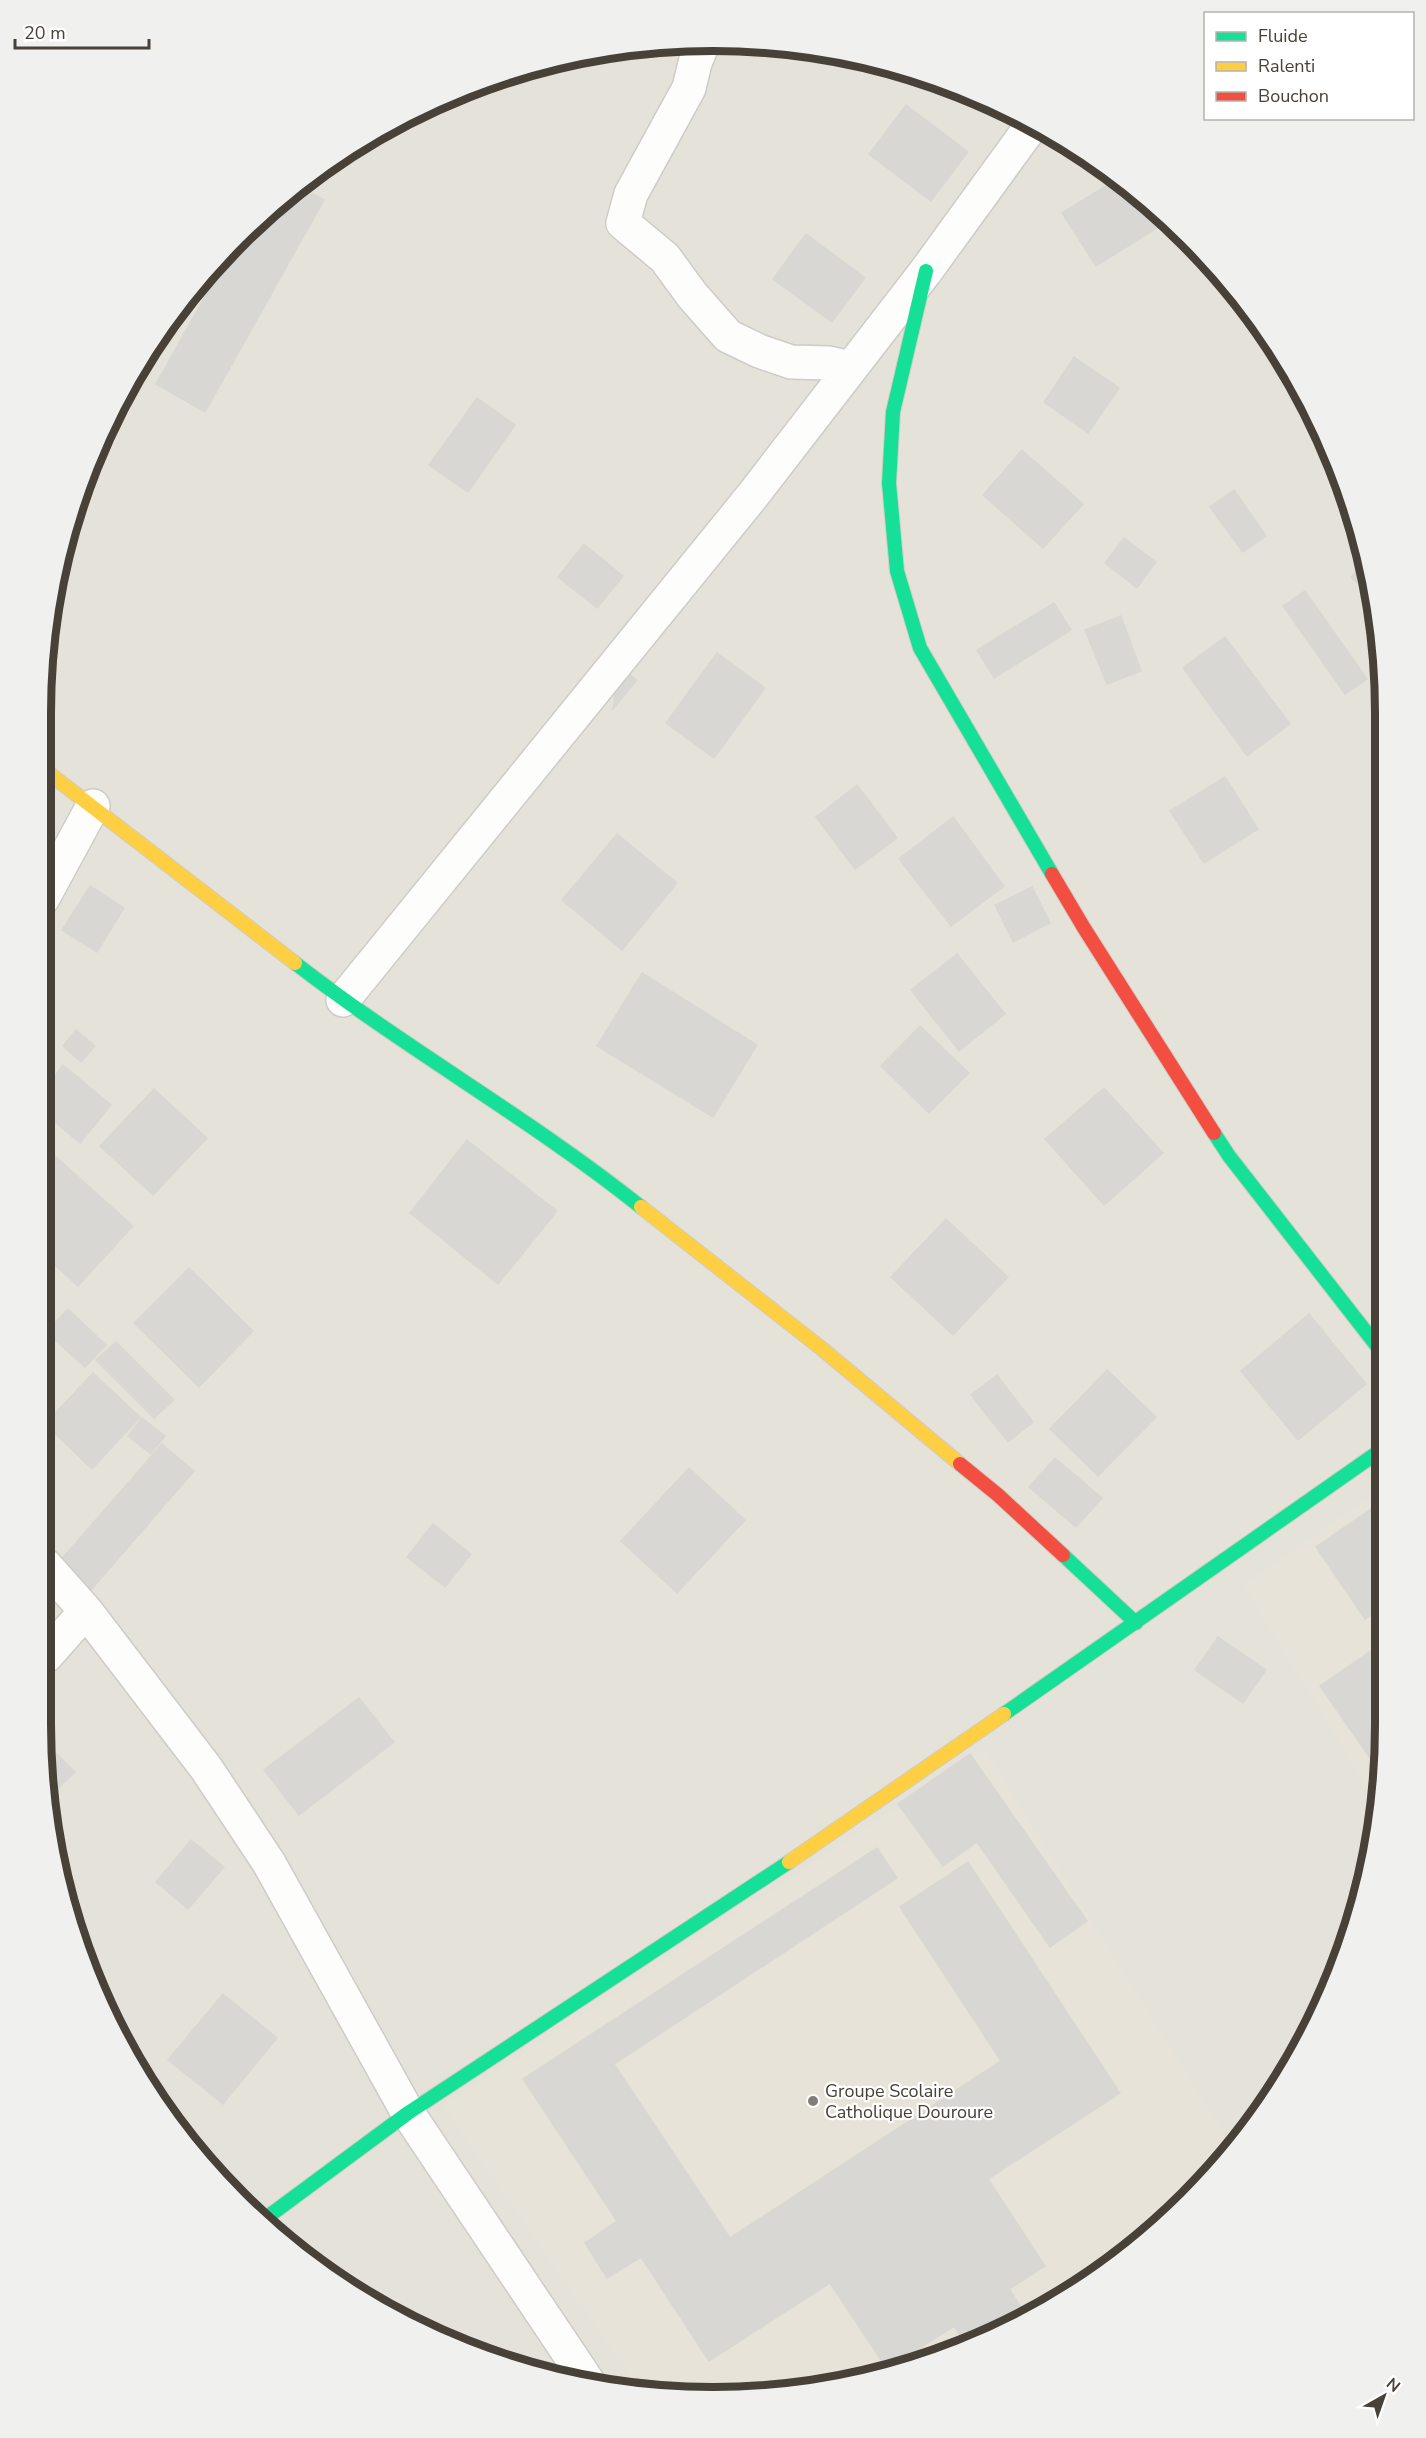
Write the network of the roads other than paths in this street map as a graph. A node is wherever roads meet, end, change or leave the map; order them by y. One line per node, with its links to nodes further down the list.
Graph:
1 (700, 51): 4 (street)
2 (1028, 131): 3 (street)
3 (926, 271): 4 (street); 9 (street)
4 (851, 368): 8 (street)
5 (51, 775): 6 (street)
6 (93, 806): 7 (street); 8 (street)
7 (51, 883)
8 (343, 1000): 13 (street)
9 (1375, 1343)
10 (1375, 1454): 13 (street)
11 (51, 1572): 12 (street)
12 (86, 1611): 14 (street); 15 (street)
13 (1136, 1623): 15 (street)
14 (51, 1650)
15 (408, 2113): 16 (street); 17 (street)
16 (269, 2216)
17 (582, 2374)

